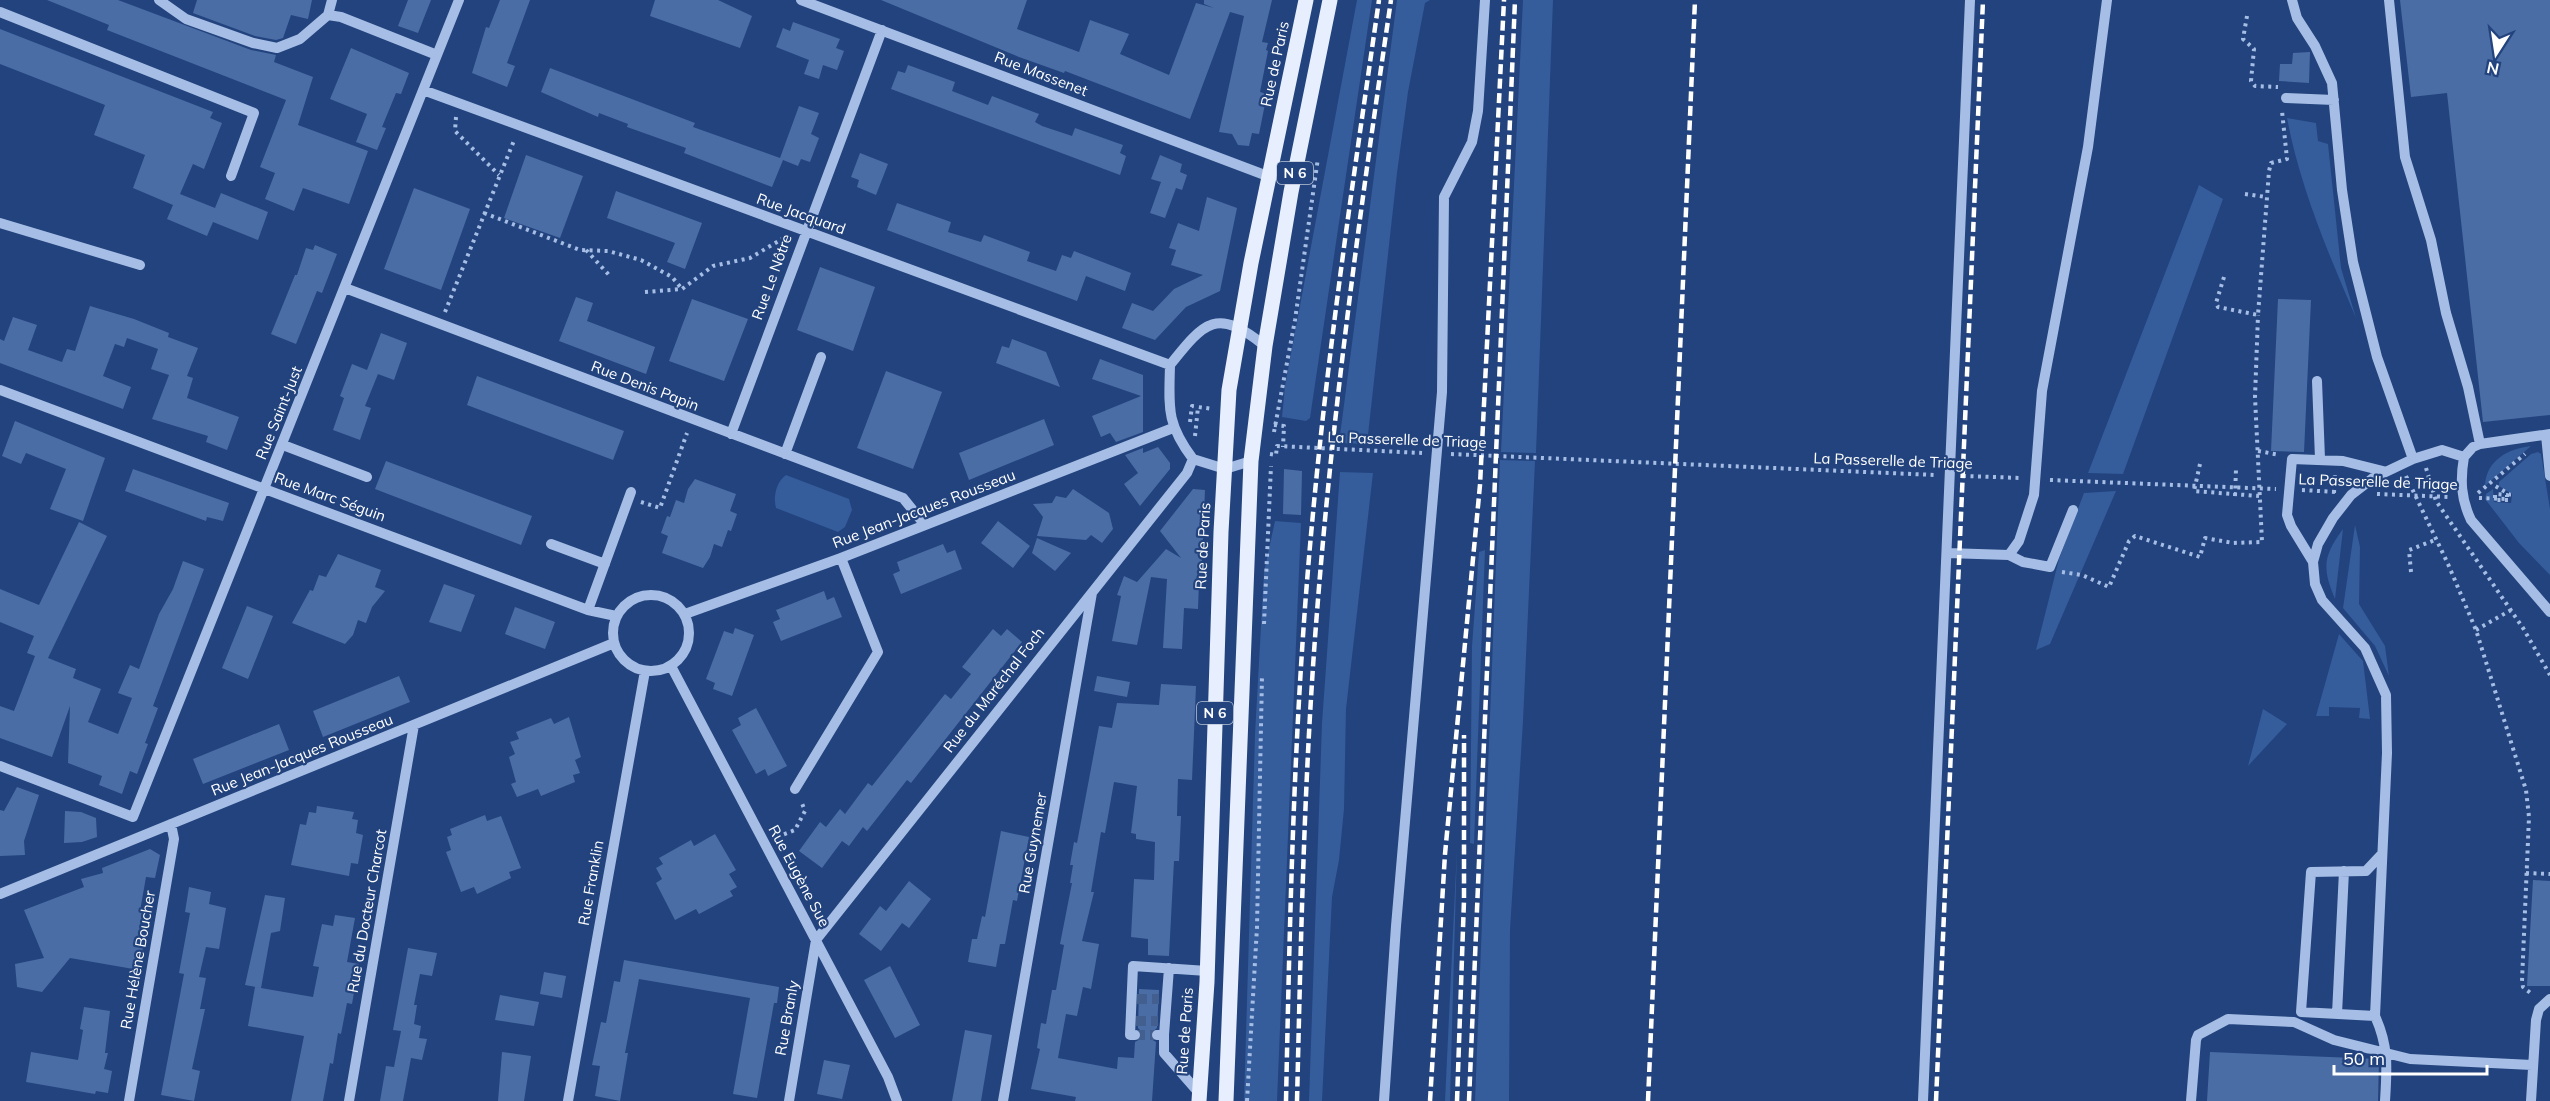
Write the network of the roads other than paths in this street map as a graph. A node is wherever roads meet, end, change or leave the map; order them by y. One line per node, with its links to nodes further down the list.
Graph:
1 (159, 0): 13 (street)
2 (332, 0): 13 (street)
3 (459, 0): 15 (street, Rue Saint-Just)
4 (801, 0): 14 (street, Rue Massenet)
5 (1306, 0): 20 (main road, Rue de Paris / N 6)
6 (1330, 0): 26 (main road, N 6)
7 (1485, 0): 92 (street)
8 (1970, 0): 51 (street)
9 (2107, 0): 52 (street)
10 (2292, 0): 18 (street)
11 (2389, 0): 34 (street)
12 (0, 12): 19 (street)
13 (328, 15): 15 (street)
14 (882, 30): 20 (street, Rue Massenet); 22 (street, Rue Le Nôtre)
15 (437, 55): 16 (street, Rue Saint-Just)
16 (423, 90): 22 (street, Rue Jacquard); 24 (street, Rue Saint-Just)
17 (2283, 98): 18 (street)
18 (2334, 100): 38 (street)
19 (231, 176)
20 (1269, 177): 25 (main road, Rue de Paris / N 6)
21 (0, 223): 23 (street)
22 (805, 231): 28 (street, Rue Jacquard); 32 (street, Rue Le Nôtre)
23 (140, 265)
24 (345, 288): 32 (street, Rue Denis Papin); 35 (street, Rue Saint-Just)
25 (1240, 327): 26 (street); 28 (street); 42 (main road, Rue de Paris / N 6)
26 (1265, 346): 41 (main road, N 6)
27 (821, 357): 36 (street)
28 (1170, 365): 31 (street)
29 (2317, 381): 40 (street)
30 (0, 390): 46 (street, Rue Marc Séguin)
31 (1173, 428): 39 (street); 49 (street, Rue Jean-Jacques Rousseau)
32 (731, 434): 36 (street, Rue Denis Papin)
33 (2548, 435): 34 (street); 44 (street)
34 (2480, 444): 37 (street)
35 (283, 445): 45 (street); 46 (street, Rue Saint-Just)
36 (785, 454): 49 (street, Rue Denis Papin)
37 (2464, 457): 38 (street); 58 (street)
38 (2418, 458): 43 (street)
39 (1193, 459): 42 (street); 56 (street, Rue du Maréchal Foch)
40 (2320, 459): 43 (street); 54 (street)
41 (1251, 461): 42 (street); 91 (main road, N 6)
42 (1225, 469): 75 (main road, Rue de Paris / N 6)
43 (2383, 471): 54 (street)
44 (2550, 476)
45 (368, 477)
46 (265, 489): 57 (street, Rue Marc Séguin); 67 (street, Rue Saint-Just)
47 (630, 496): 55 (street)
48 (2073, 510): 52 (street)
49 (925, 525): 53 (street, Rue Jean-Jacques Rousseau)
50 (550, 544): 55 (street)
51 (1947, 553): 52 (street); 93 (street)
52 (2009, 555)
53 (841, 558): 59 (street, Rue Jean-Jacques Rousseau); 66 (street)
54 (2313, 562): 70 (street)
55 (605, 564): 57 (street)
56 (1092, 589): 73 (street, Rue du Maréchal Foch); 90 (street, Rue Guynemer)
57 (588, 610): 60 (street, Rue Marc Séguin)
58 (2550, 612)
59 (685, 614): 60 (street); 62 (street)
60 (616, 616): 61 (street)
61 (614, 643): 63 (street); 64 (street, Rue Jean-Jacques Rousseau)
62 (671, 666): 63 (street); 73 (street, Rue Eugène Sue)
63 (645, 671): 87 (street, Rue Franklin)
64 (414, 725): 68 (street, Rue Jean-Jacques Rousseau); 86 (street, Rue du Docteur Charcot)
65 (0, 766): 67 (street)
66 (795, 789)
67 (133, 817): 69 (street)
68 (171, 824): 69 (street, Rue Jean-Jacques Rousseau); 85 (street, Rue Hélène Boucher)
69 (142, 835): 72 (street, Rue Jean-Jacques Rousseau)
70 (2382, 854): 71 (street); 79 (street)
71 (2344, 871): 77 (street); 78 (street)
72 (0, 894)
73 (816, 940): 88 (street, Rue Branly); 89 (street, Rue Eugène Sue)
74 (1169, 968): 75 (street); 81 (street); 84 (street)
75 (1207, 971): 84 (main road, Rue de Paris / N 6)
76 (2547, 1000): 83 (street)
77 (2301, 1012): 78 (street); 80 (street)
78 (2337, 1014): 79 (street)
79 (2375, 1016): 82 (street)
80 (2294, 1022): 82 (street); 94 (street)
81 (1135, 1035)
82 (2387, 1052): 83 (street); 95 (street)
83 (2532, 1065): 96 (street)
84 (1199, 1097)
85 (129, 1101)
86 (349, 1101)
87 (568, 1101)
88 (789, 1101)
89 (897, 1101)
90 (1003, 1101)
91 (1226, 1101)
92 (1384, 1101)
93 (1923, 1101)
94 (2191, 1101)
95 (2385, 1101)
96 (2531, 1101)

